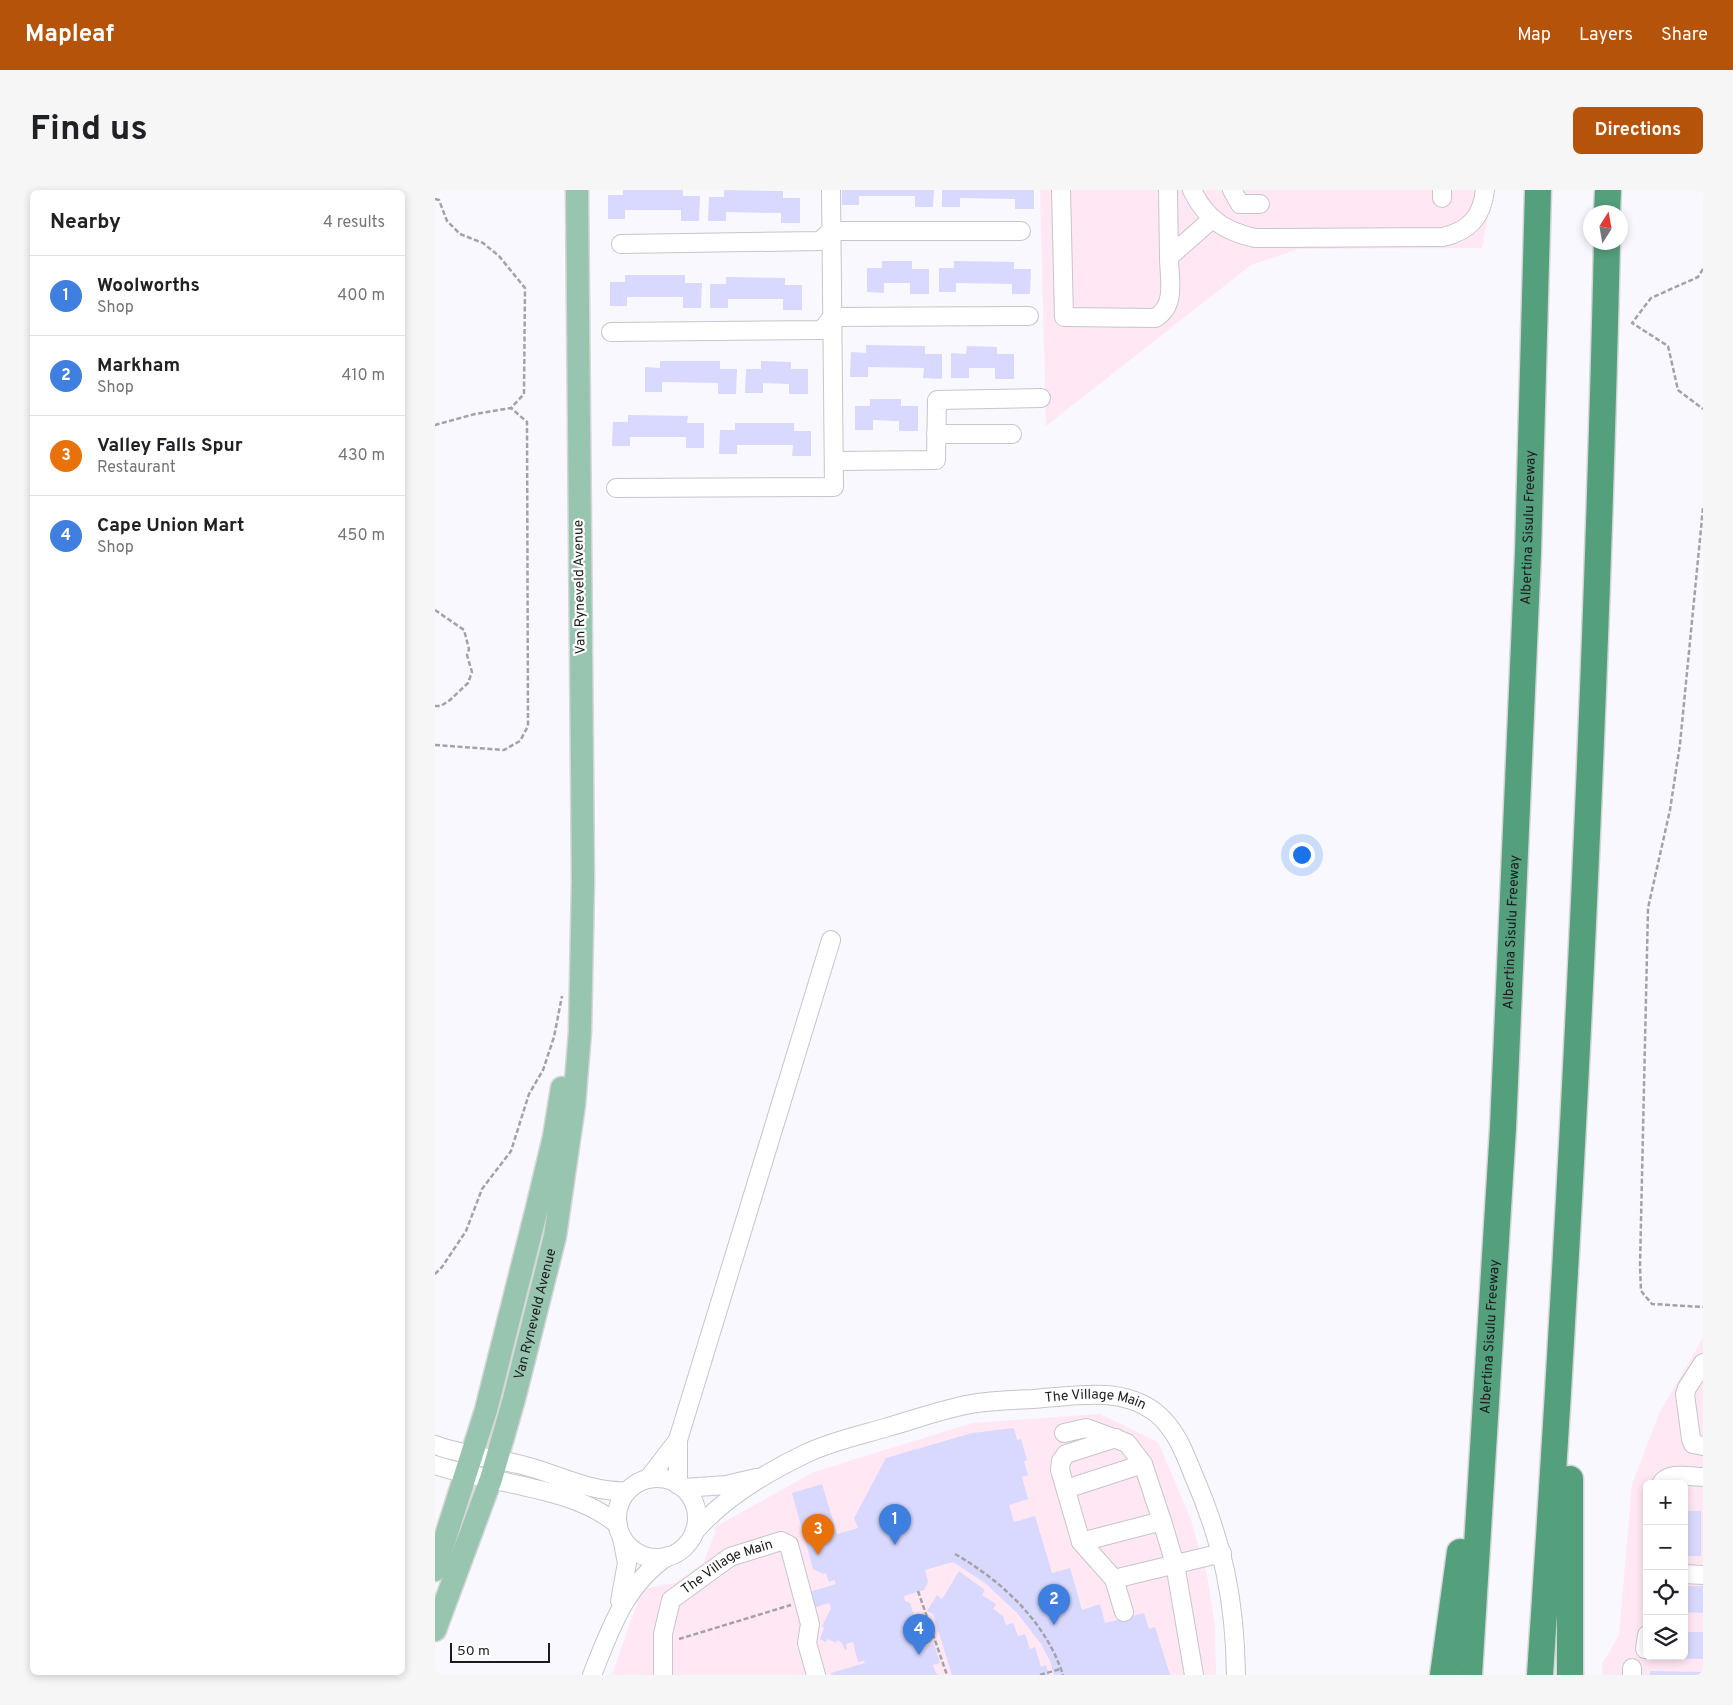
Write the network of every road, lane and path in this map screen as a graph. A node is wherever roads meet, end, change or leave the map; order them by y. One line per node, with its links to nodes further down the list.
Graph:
1 (577, 190): 37 (main road, Van Ryneveld Avenue)
2 (831, 190): 14 (street)
3 (1061, 190): 18 (street)
4 (1168, 190): 18 (street)
5 (1192, 190): 13 (street)
6 (1231, 190): 11 (street)
7 (1485, 190): 13 (street)
8 (1538, 190): 39 (highway, Albertina Sisulu Freeway)
9 (1608, 190): 12 (highway)
10 (435, 199): 24 (path)
11 (1260, 204)
12 (1607, 205)
13 (1211, 220): 18 (street)
14 (831, 231): 15 (street); 16 (street); 21 (street)
15 (1021, 231)
16 (621, 244)
17 (1607, 250): 35 (highway)
18 (1169, 257)
19 (1703, 269): 25 (path)
20 (1029, 316): 21 (street)
21 (832, 317): 22 (street); 29 (street)
22 (611, 332)
23 (1041, 398): 27 (street)
24 (511, 408): 26 (path); 34 (path)
25 (1703, 409)
26 (435, 425)
27 (936, 434): 28 (street); 29 (street)
28 (1013, 434)
29 (834, 461): 30 (street)
30 (616, 488)
31 (1703, 508): 40 (path)
32 (435, 610): 33 (path)
33 (435, 706)
34 (435, 745)
35 (1588, 802): 89 (highway); 90 (highway)
36 (831, 940): 44 (street)
37 (571, 988): 38 (path); 49 (main road, Van Ryneveld Avenue); 50 (main road, Van Ryneveld Avenue)
38 (435, 1274)
39 (1492, 1306): 87 (highway); 88 (highway, Albertina Sisulu Freeway)
40 (1703, 1307)
41 (1703, 1363): 46 (street)
42 (1064, 1433): 43 (street)
43 (1116, 1438): 47 (street); 56 (street)
44 (678, 1440): 53 (street); 55 (street)
45 (435, 1445): 49 (street)
46 (1703, 1446)
47 (1143, 1464): 56 (street); 58 (street)
48 (435, 1465): 49 (street)
49 (470, 1465): 50 (street); 66 (main road, Van Ryneveld Avenue)
50 (493, 1470): 57 (street); 60 (street); 74 (main road, Van Ryneveld Avenue)
51 (766, 1476): 55 (street, The Village Main); 59 (street, The Village Main); 62 (street, The Village Main)
52 (1703, 1477): 54 (street)
53 (649, 1479): 55 (street, The Village Main); 57 (street)
54 (1663, 1480)
55 (681, 1486): 59 (street)
56 (1066, 1489): 61 (street)
57 (627, 1491): 60 (street, The Village Main)
58 (1162, 1521): 61 (street); 65 (street)
59 (695, 1530): 64 (street, The Village Main)
60 (619, 1531): 64 (street); 72 (street, The Village Main)
61 (1081, 1542): 69 (street)
62 (1222, 1553): 65 (street); 86 (street, The Village Main)
63 (955, 1554): 77 (path)
64 (668, 1556): 72 (street, The Village Main)
65 (1175, 1564): 69 (street); 85 (street)
66 (435, 1570)
67 (1688, 1574): 68 (street)
68 (1703, 1575)
69 (1114, 1578): 73 (street)
70 (918, 1591): 82 (path)
71 (803, 1601): 75 (path); 75 (street, The Village Main); 81 (street, The Village Main)
72 (618, 1611): 76 (street, The Village Main)
73 (1124, 1612)
74 (435, 1630)
75 (663, 1639): 80 (street, The Village Main)
76 (606, 1642): 78 (street, The Village Main); 79 (street)
77 (1061, 1669): 83 (path); 84 (path)
78 (592, 1675)
79 (607, 1675)
80 (663, 1675)
81 (816, 1675)
82 (947, 1675)
83 (1040, 1675)
84 (1063, 1675)
85 (1194, 1675)
86 (1236, 1675)
87 (1443, 1675)
88 (1469, 1675)
89 (1540, 1675)
90 (1570, 1675)

